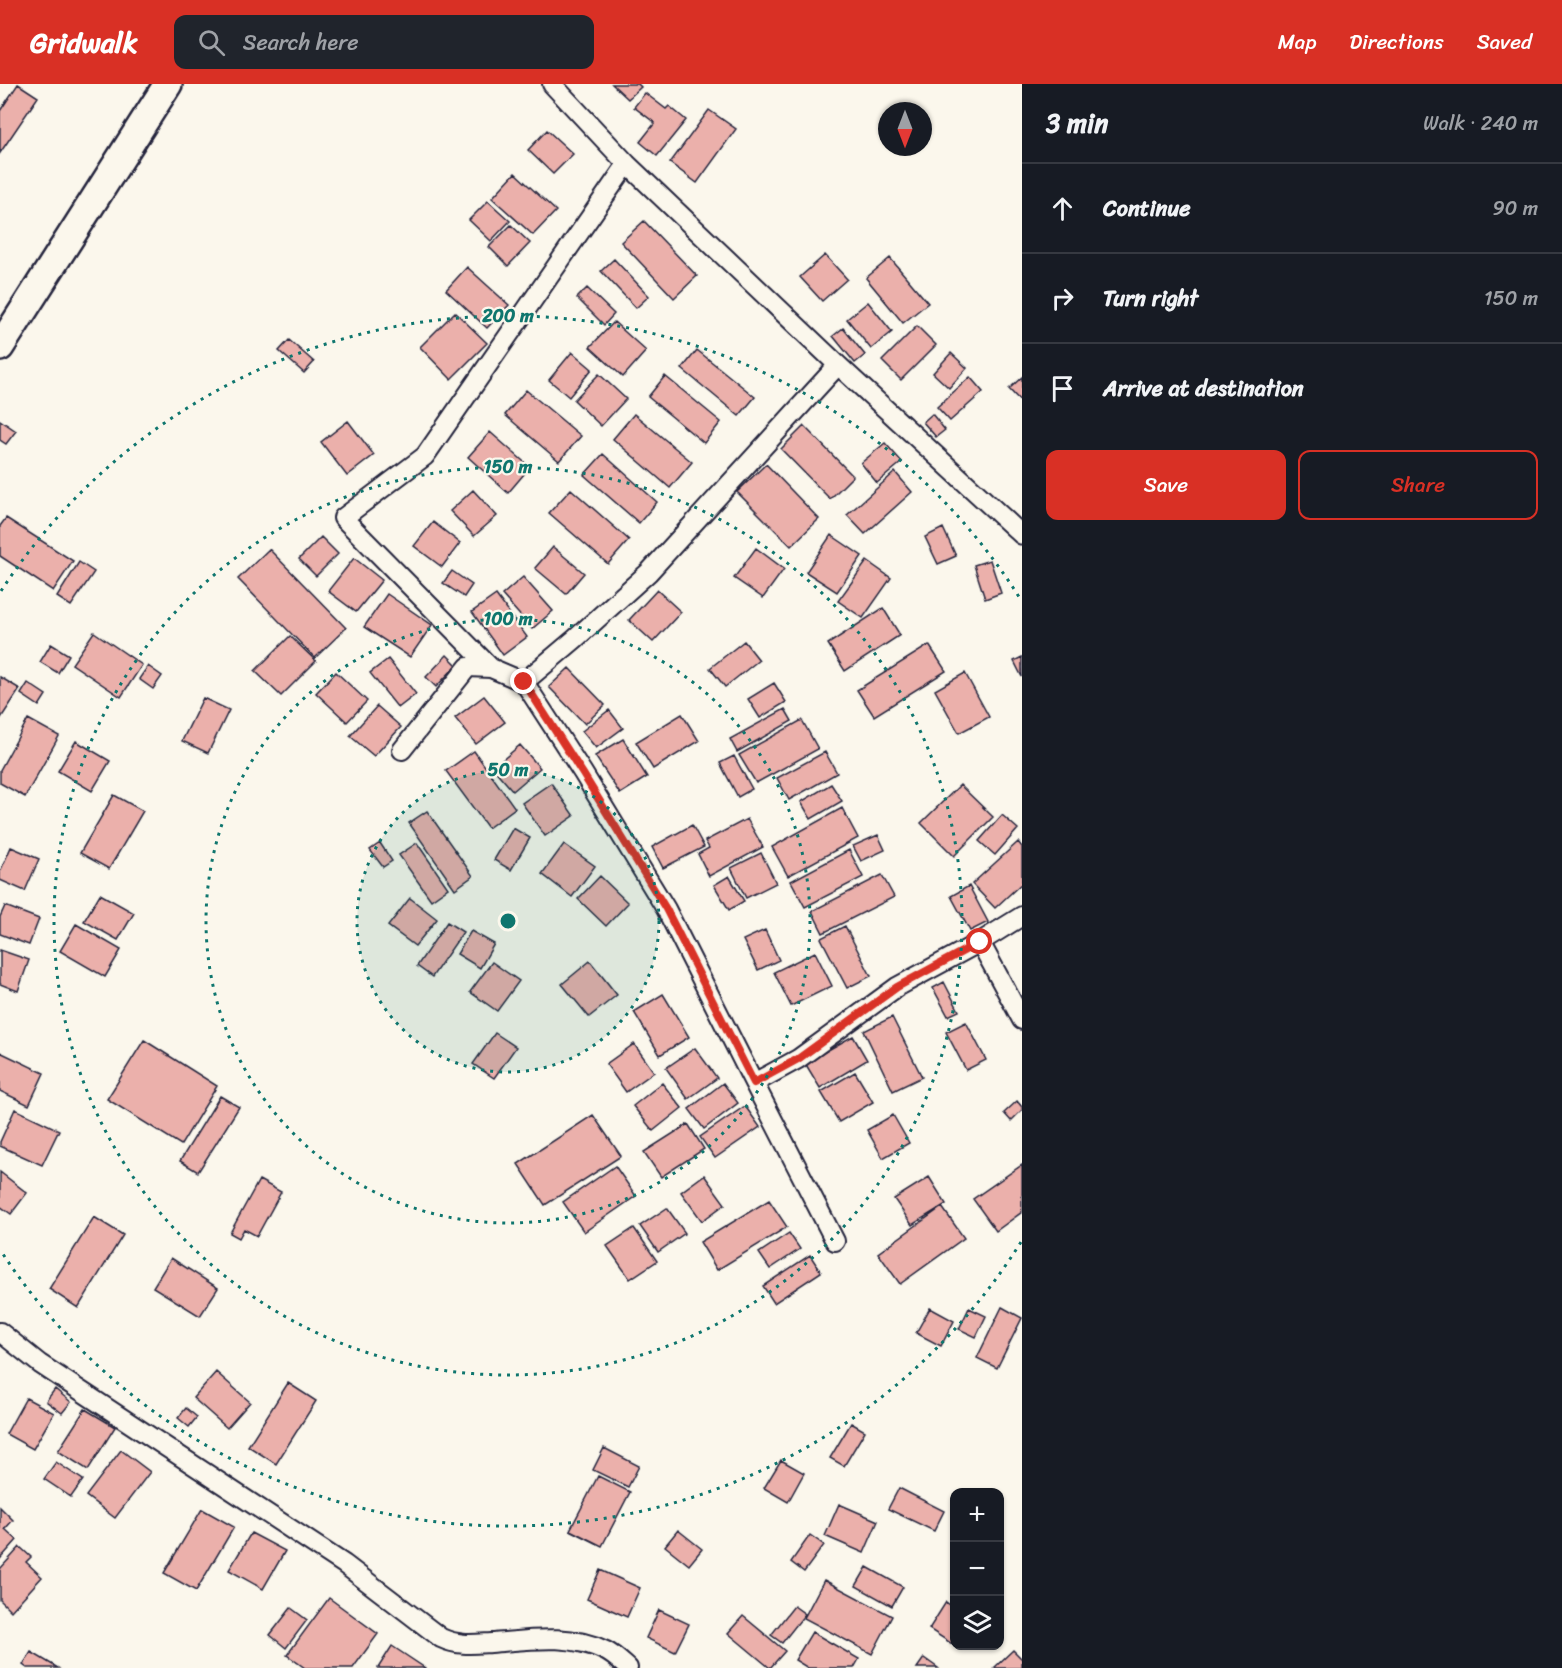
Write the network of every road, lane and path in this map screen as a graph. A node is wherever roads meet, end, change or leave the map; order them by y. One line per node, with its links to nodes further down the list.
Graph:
1 (168, 84): 4 (main road)
2 (552, 84): 3 (street)
3 (627, 164): 5 (street); 7 (street)
4 (0, 347)
5 (838, 365): 6 (street); 8 (street)
6 (1022, 535)
7 (491, 668): 8 (street); 9 (street)
8 (524, 682): 13 (street)
9 (402, 750)
10 (1022, 916): 11 (street)
11 (980, 942): 12 (street); 13 (street)
12 (1022, 1020)
13 (754, 1083): 14 (street)
14 (835, 1241)
15 (0, 1332): 16 (street)
16 (628, 1668)

